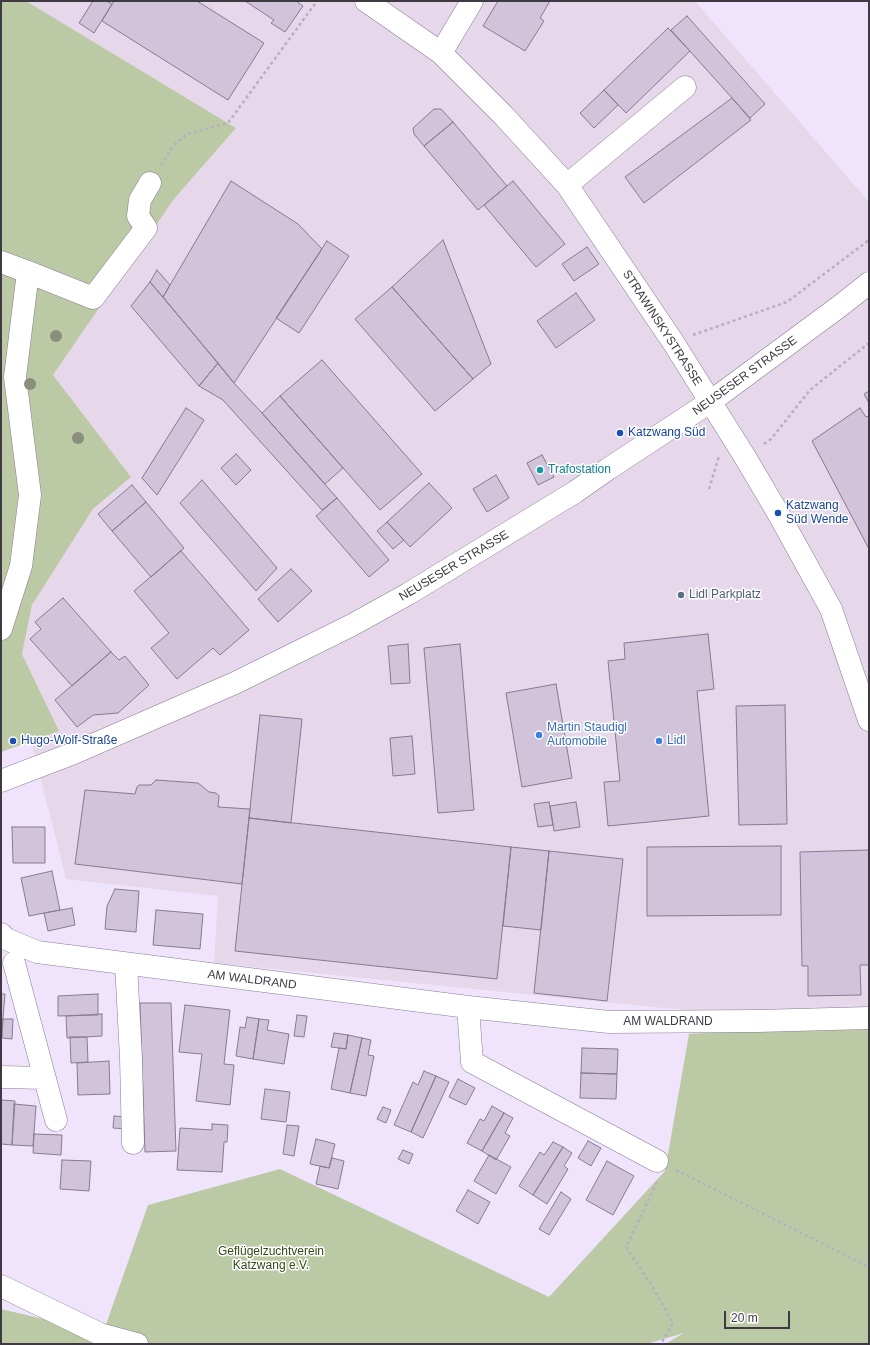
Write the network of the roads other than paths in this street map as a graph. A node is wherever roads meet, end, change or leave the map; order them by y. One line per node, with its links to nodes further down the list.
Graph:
1 (366, 1): 3 (street, STRAWINSKYSTRASSE)
2 (472, 1): 3 (street)
3 (441, 53): 6 (street, STRAWINSKYSTRASSE)
4 (685, 87): 6 (street)
5 (150, 183): 8 (street)
6 (568, 185): 10 (street, STRAWINSKYSTRASSE)
7 (1, 262): 8 (street)
8 (28, 272): 11 (street)
9 (869, 283): 10 (street, NEUSESER STRASSE)
10 (710, 402): 12 (street, STRAWINSKYSTRASSE); 13 (street, NEUSESER STRASSE)
11 (1, 629)
12 (869, 720)
13 (1, 781)
14 (1, 934): 15 (street, AM WALDRAND)
15 (37, 952): 16 (street); 17 (street, AM WALDRAND)
16 (8, 963): 21 (street)
17 (126, 964): 18 (street, AM WALDRAND); 23 (street)
18 (468, 1007): 19 (street, AM WALDRAND); 24 (street)
19 (869, 1018)
20 (1, 1077): 21 (street)
21 (45, 1078): 22 (street)
22 (56, 1120)
23 (133, 1143)
24 (657, 1161)
25 (1, 1286): 26 (street)
26 (138, 1344)

